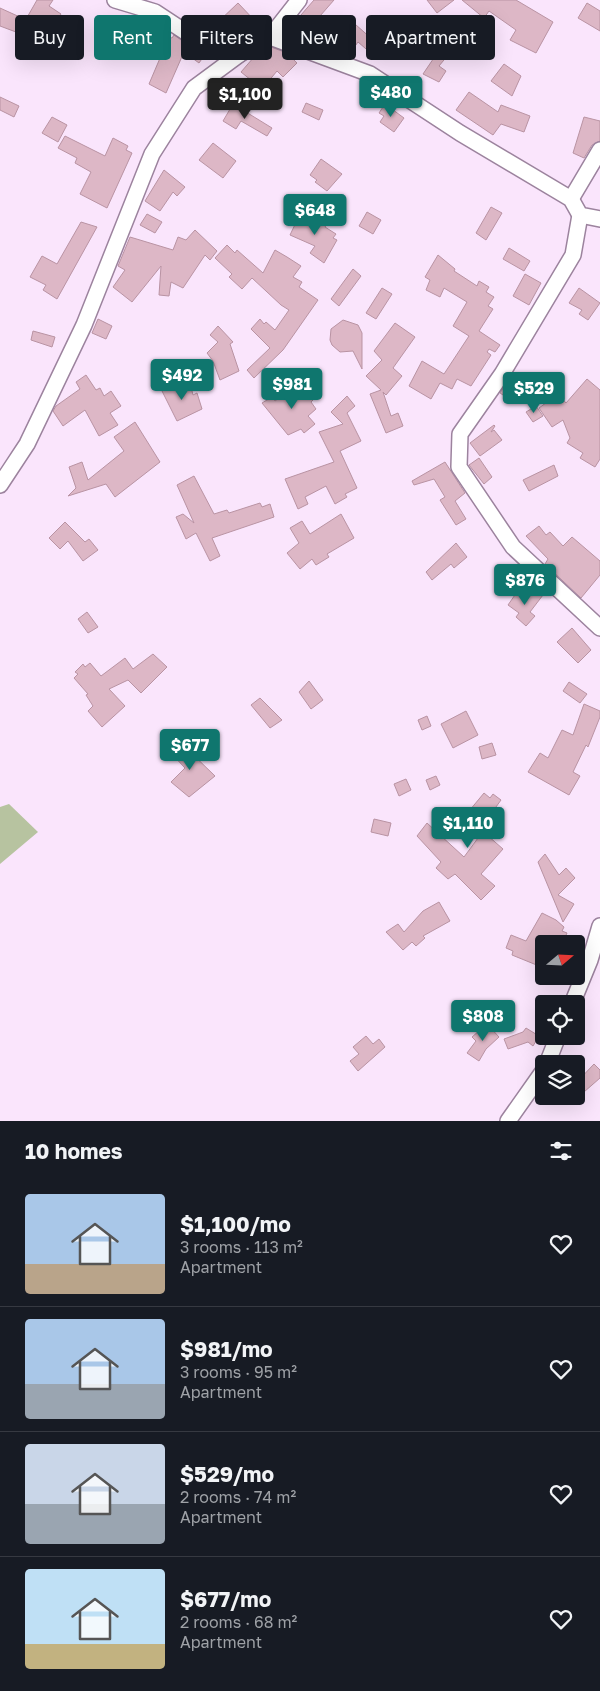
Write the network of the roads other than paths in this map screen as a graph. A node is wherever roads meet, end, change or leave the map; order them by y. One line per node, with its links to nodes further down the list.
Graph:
1 (115, 0): 3 (street)
2 (299, 0): 4 (street)
3 (181, 29)
4 (272, 34)
5 (272, 38): 8 (street)
6 (232, 60): 11 (street)
7 (600, 150): 8 (street)
8 (572, 199): 9 (street)
9 (580, 215): 10 (street); 12 (street)
10 (600, 219)
11 (0, 485)
12 (600, 628)
13 (600, 926): 14 (street)
14 (576, 995)
15 (535, 1083): 16 (street)
16 (508, 1121)

